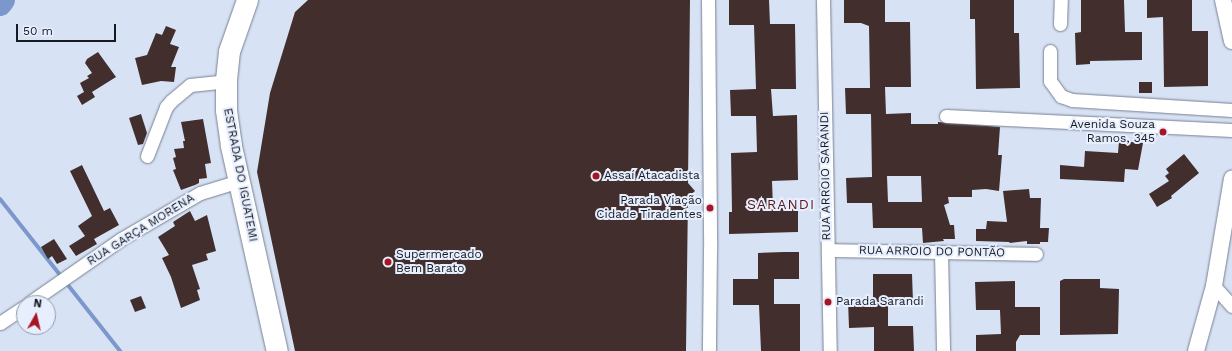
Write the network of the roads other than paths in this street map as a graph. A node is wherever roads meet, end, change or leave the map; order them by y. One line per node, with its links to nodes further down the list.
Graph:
1 (247, 0): 9 (main road, ESTRADA DO IGUATEMI)
2 (708, 0): 25 (street)
3 (823, 0): 16 (street, RUA ARROIO SARANDI)
4 (1061, 0): 6 (street)
5 (1224, 0): 7 (street)
6 (1060, 24)
7 (1232, 41)
8 (1050, 51): 10 (street)
9 (226, 81): 13 (street); 15 (main road, ESTRADA DO IGUATEMI)
10 (1232, 110)
11 (946, 116): 12 (street)
12 (1232, 130)
13 (148, 156)
14 (1232, 178): 19 (street)
15 (239, 181): 20 (street, RUA GARÇA MORENA); 24 (main road, ESTRADA DO IGUATEMI)
16 (828, 250): 17 (street, RUA ARROIO DO PONTÃO); 26 (street, RUA ARROIO SARANDI)
17 (940, 252): 18 (street, RUA ARROIO DO PONTÃO); 27 (street)
18 (1036, 254)
19 (1214, 286): 21 (street); 28 (street)
20 (41, 295)
21 (1232, 306)
22 (16, 313): 23 (street)
23 (0, 324)
24 (277, 351)
25 (709, 351)
26 (830, 351)
27 (943, 351)
28 (1196, 351)

